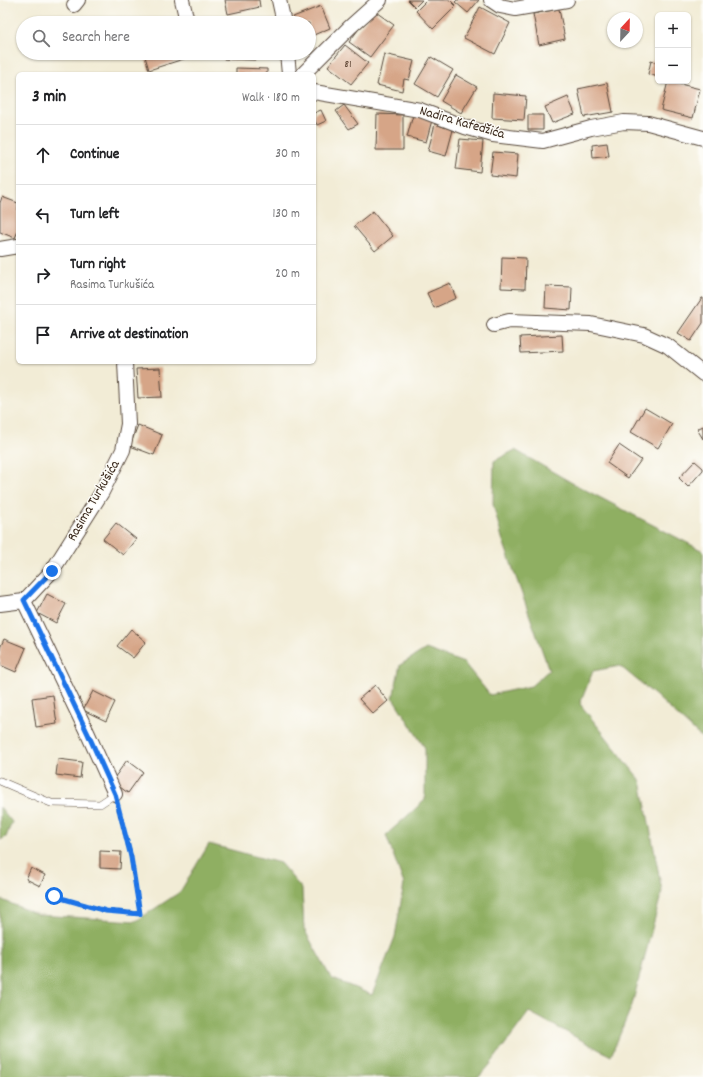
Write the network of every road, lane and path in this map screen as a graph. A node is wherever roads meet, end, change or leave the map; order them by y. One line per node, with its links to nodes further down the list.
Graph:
1 (182, 0): 6 (street)
2 (278, 0): 7 (street)
3 (380, 0): 10 (street)
4 (491, 0): 5 (street)
5 (567, 0)
6 (186, 16)
7 (282, 16)
8 (288, 60): 9 (street)
9 (289, 72)
10 (305, 72)
11 (316, 92): 12 (street, Nadira Kafedžića)
12 (703, 138)
13 (16, 246): 14 (street)
14 (0, 249)
15 (494, 325): 17 (street)
16 (125, 364): 18 (street, Rasima Turkušića)
17 (703, 374)
18 (24, 600): 19 (street); 21 (street)
19 (0, 604)
20 (0, 781): 21 (lane)
21 (115, 794): 22 (path)
22 (54, 896)

